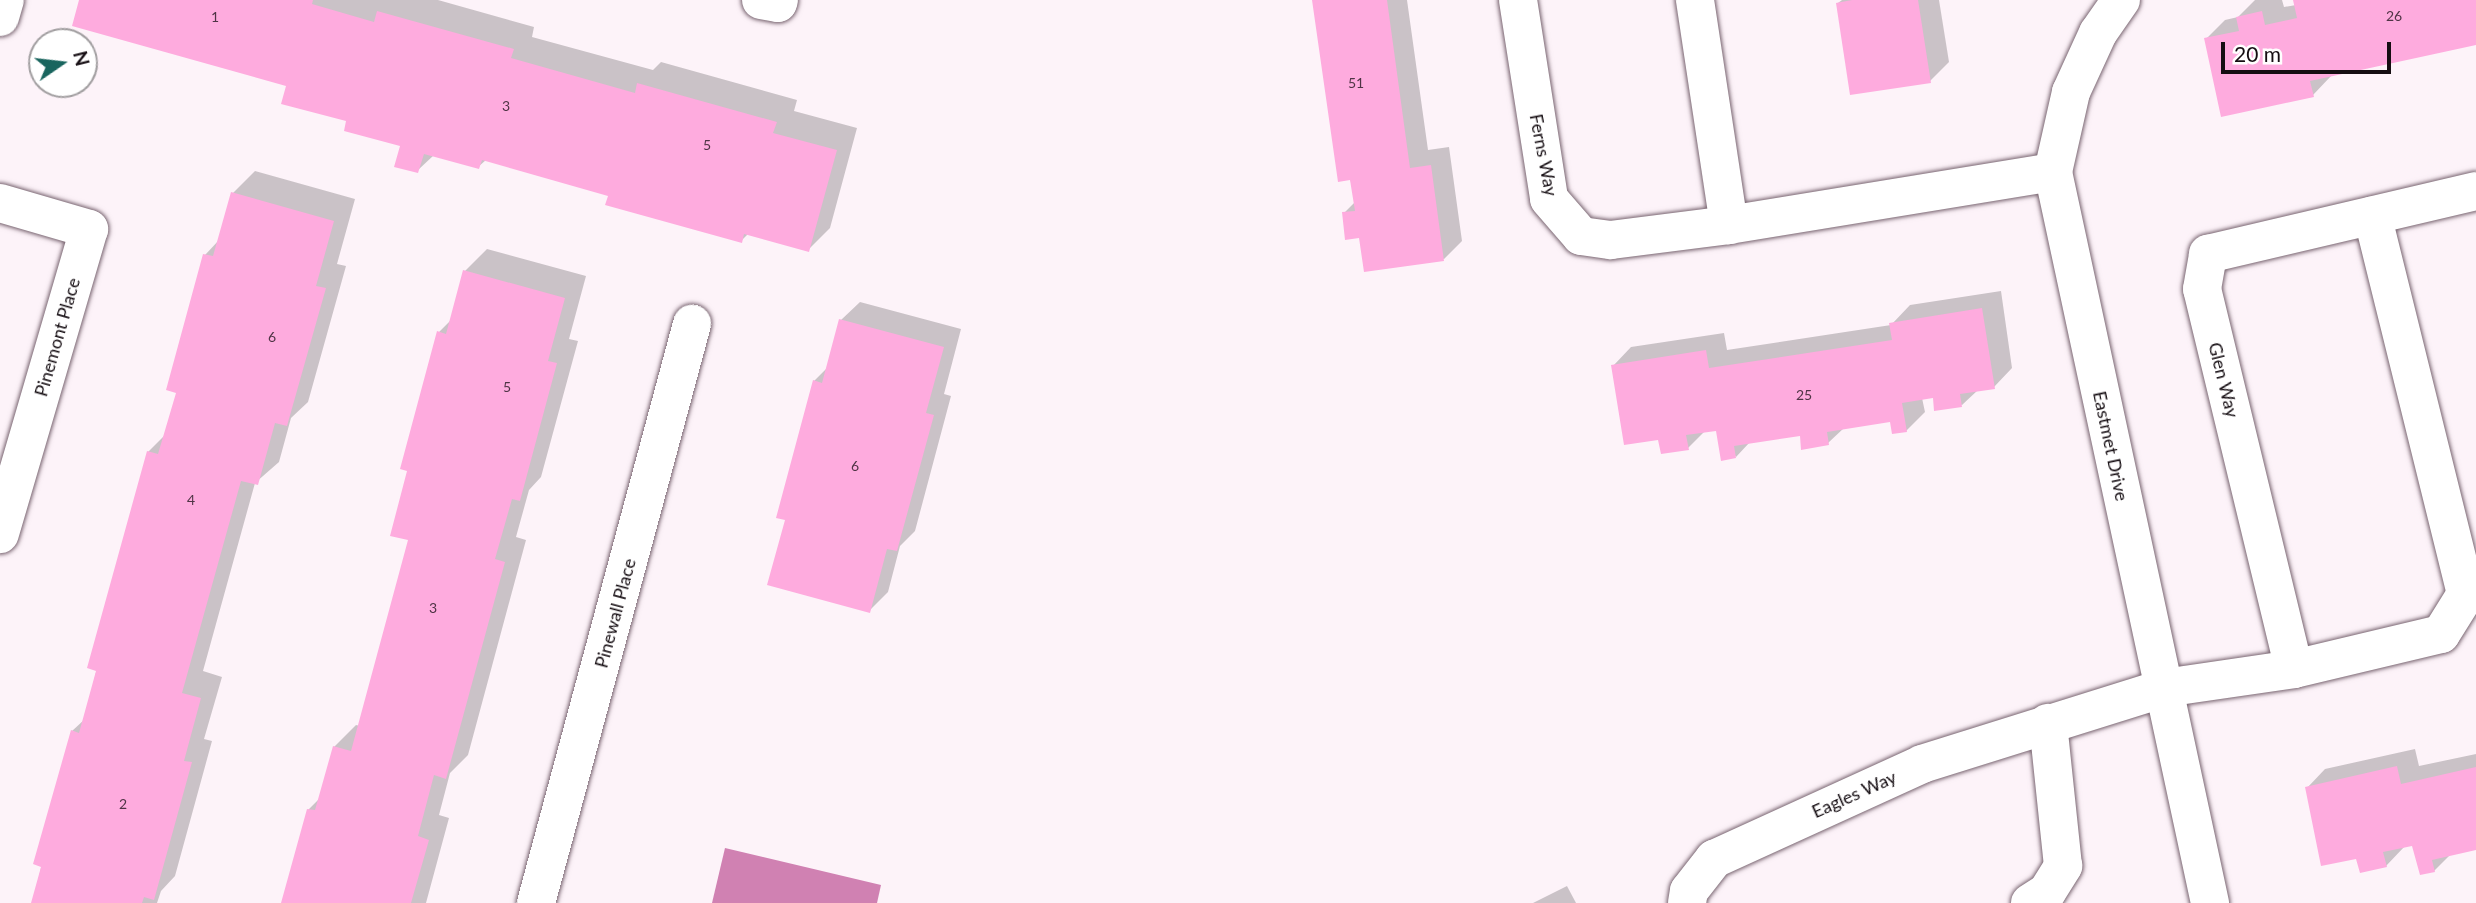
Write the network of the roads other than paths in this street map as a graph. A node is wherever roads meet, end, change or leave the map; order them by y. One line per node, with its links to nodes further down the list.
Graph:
1 (5, 0): 7 (street)
2 (761, 0): 3 (street)
3 (779, 0)
4 (1518, 0): 12 (street, Ferns Way)
5 (1695, 0): 12 (street)
6 (2121, 0): 8 (street, Eastmet Drive)
7 (0, 17)
8 (2053, 172): 12 (street, Ferns Way); 16 (street, Eastmet Drive)
9 (2476, 191): 11 (street, Glen Way)
10 (0, 203): 14 (street, Pinemont Place)
11 (2372, 215): 15 (street); 15 (street, Glen Way)
12 (1729, 225)
13 (692, 324): 18 (street, Pinewall Place)
14 (0, 534)
15 (2294, 669): 16 (street)
16 (2164, 688): 17 (street, Eagles Way); 21 (street, Eastmet Drive)
17 (2048, 723): 19 (street, Eagles Way); 20 (street)
18 (536, 903)
19 (1687, 903)
20 (2030, 903)
21 (2210, 903)

